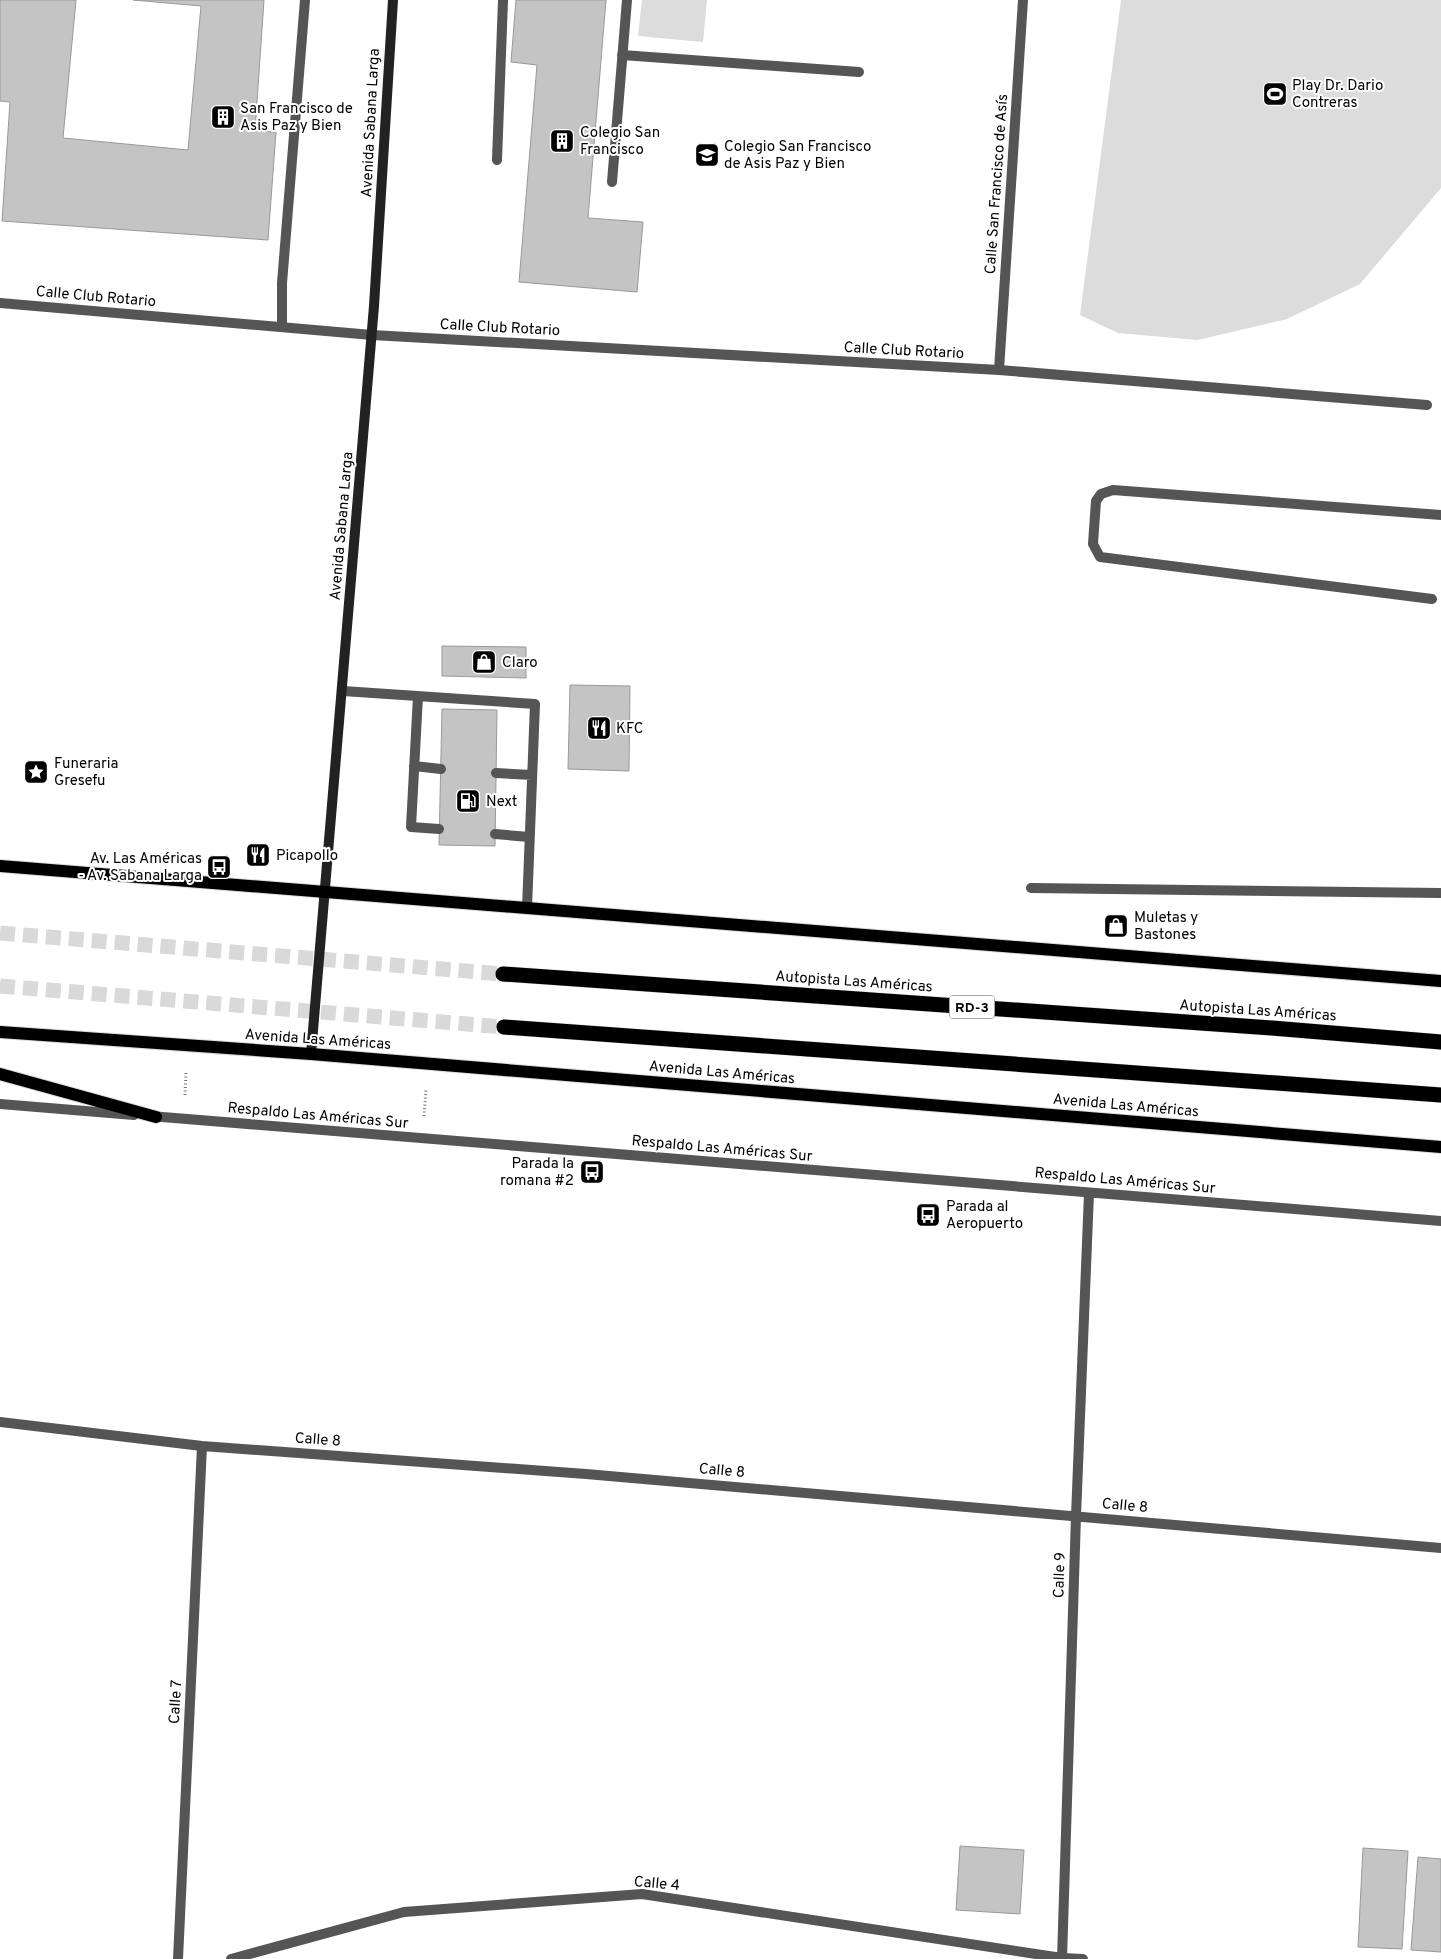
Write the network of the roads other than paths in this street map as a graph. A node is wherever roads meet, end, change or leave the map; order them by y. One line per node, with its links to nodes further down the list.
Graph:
1 (305, 0): 11 (street)
2 (393, 0): 12 (main road, Avenida Sabana Larga)
3 (503, 0): 8 (street)
4 (627, 0): 6 (street)
5 (1023, 0): 13 (street, Calle San Francisco de Asís)
6 (622, 55): 7 (street); 9 (street)
7 (859, 72)
8 (498, 160)
9 (612, 182)
10 (0, 303): 11 (street, Calle Club Rotario)
11 (282, 327): 12 (street, Calle Club Rotario)
12 (372, 335): 13 (street, Calle Club Rotario); 17 (main road, Avenida Sabana Larga)
13 (999, 370): 14 (street, Calle Club Rotario)
14 (1428, 405)
15 (1441, 515): 16 (street)
16 (1432, 599)
17 (343, 691): 18 (street); 28 (main road, Avenida Sabana Larga)
18 (418, 696): 19 (street); 22 (street)
19 (414, 766): 20 (street); 23 (street)
20 (441, 769)
21 (496, 773): 22 (street)
22 (532, 776): 25 (street)
23 (439, 829)
24 (495, 834): 25 (street)
25 (529, 837): 30 (street)
26 (0, 866): 28 (main road)
27 (1031, 888): 29 (street)
28 (326, 893): 30 (main road); 36 (main road, Avenida Sabana Larga)
29 (1441, 893)
30 (527, 908): 32 (main road)
31 (503, 974): 35 (highway, Autopista Las Américas / RD-3)
32 (1441, 981)
33 (504, 1027): 38 (highway)
34 (0, 1032): 36 (main road, Avenida Las Américas)
35 (1441, 1042)
36 (310, 1054): 41 (main road, Avenida Las Américas)
37 (0, 1074): 40 (main road)
38 (1441, 1095)
39 (0, 1104): 40 (street, Respaldo Las Américas Sur)
40 (156, 1117): 42 (street, Respaldo Las Américas Sur)
41 (1441, 1147)
42 (1089, 1192): 43 (street, Respaldo Las Américas Sur); 46 (street, Calle 9)
43 (1441, 1221)
44 (0, 1422): 45 (street, Calle 8)
45 (202, 1446): 46 (street, Calle 8); 48 (street, Calle 7)
46 (1076, 1516): 47 (street, Calle 8); 50 (street, Calle 9)
47 (1441, 1548)
48 (178, 1959)
49 (231, 1959): 50 (street, Calle 4)
50 (1062, 1959): 51 (street, Calle 4)
51 (1083, 1959)

